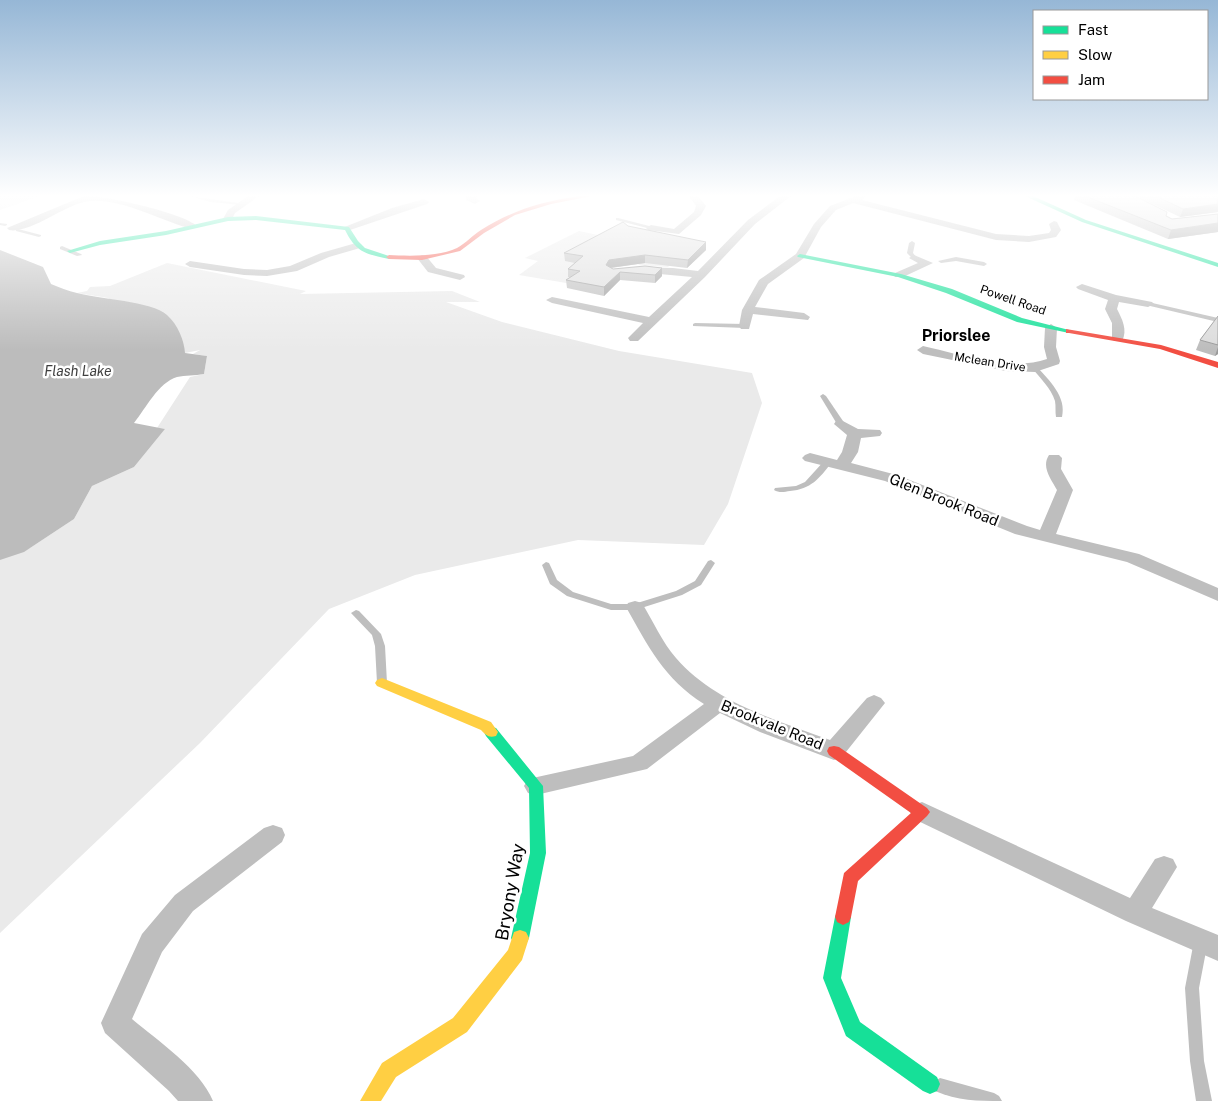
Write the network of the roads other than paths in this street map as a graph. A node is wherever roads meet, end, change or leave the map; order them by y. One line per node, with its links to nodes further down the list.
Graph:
1 (82, 247): 10 (street)
2 (351, 247): 20 (street)
3 (359, 247): 12 (street)
4 (461, 247): 12 (street)
5 (729, 247): 24 (street)
6 (805, 247): 11 (street)
7 (911, 247): 13 (lane)
8 (1152, 247): 22 (street)
9 (1164, 247): 19 (street)
10 (70, 251)
11 (800, 256): 25 (street, Powell Road); 32 (street)
12 (422, 258): 23 (street)
13 (914, 258): 16 (street)
14 (218, 260): 20 (street)
15 (941, 261): 16 (street); 18 (lane)
16 (928, 263): 25 (street)
17 (190, 264): 20 (street)
18 (984, 264)
19 (1218, 265)
20 (206, 266)
21 (630, 269): 24 (street)
22 (1218, 269)
23 (436, 271): 26 (street); 27 (street)
24 (701, 275): 35 (street)
25 (899, 275): 38 (street, Powell Road)
26 (460, 277)
27 (422, 278)
28 (1082, 287): 29 (street)
29 (1114, 298): 31 (street); 40 (street)
30 (552, 300): 35 (street)
31 (1148, 304): 34 (lane)
32 (748, 310): 33 (street); 37 (street)
33 (804, 317)
34 (1218, 320)
35 (652, 321): 39 (street)
36 (695, 325): 37 (lane)
37 (745, 326)
38 (1052, 328): 40 (street, Powell Road); 43 (street, Mclean Drive)
39 (634, 338)
40 (1118, 338): 42 (street, Powell Road)
41 (922, 350): 43 (street, Mclean Drive)
42 (1218, 365)
43 (1035, 368): 45 (lane)
44 (823, 396): 46 (lane)
45 (1059, 415)
46 (841, 424): 48 (street)
47 (875, 433): 48 (street)
48 (855, 434): 51 (street)
49 (810, 458): 51 (street, Glen Brook Road)
50 (1054, 458): 53 (street)
51 (835, 463): 52 (lane); 53 (street, Glen Brook Road)
52 (778, 490)
53 (1046, 537): 56 (street, Glen Brook Road)
54 (711, 563): 57 (lane)
55 (546, 565): 57 (lane)
56 (1218, 596)
57 (635, 607): 61 (street, Brookvale Road)
58 (356, 613): 59 (lane)
59 (382, 683): 63 (street)
60 (874, 703): 62 (street, Brookvale Road)
61 (718, 704): 62 (street, Brookvale Road); 63 (street)
62 (834, 751): 64 (street, Brookvale Road)
63 (536, 786): 71 (street, Bryony Way)
64 (922, 812): 67 (street, Brookvale Road); 69 (street)
65 (273, 835): 70 (street)
66 (1164, 867): 67 (street)
67 (1135, 913): 68 (street, Brookvale Road)
68 (1210, 945): 73 (lane)
69 (930, 1084): 72 (lane)
70 (198, 1101)
71 (370, 1101)
72 (994, 1101)
73 (1204, 1101)

